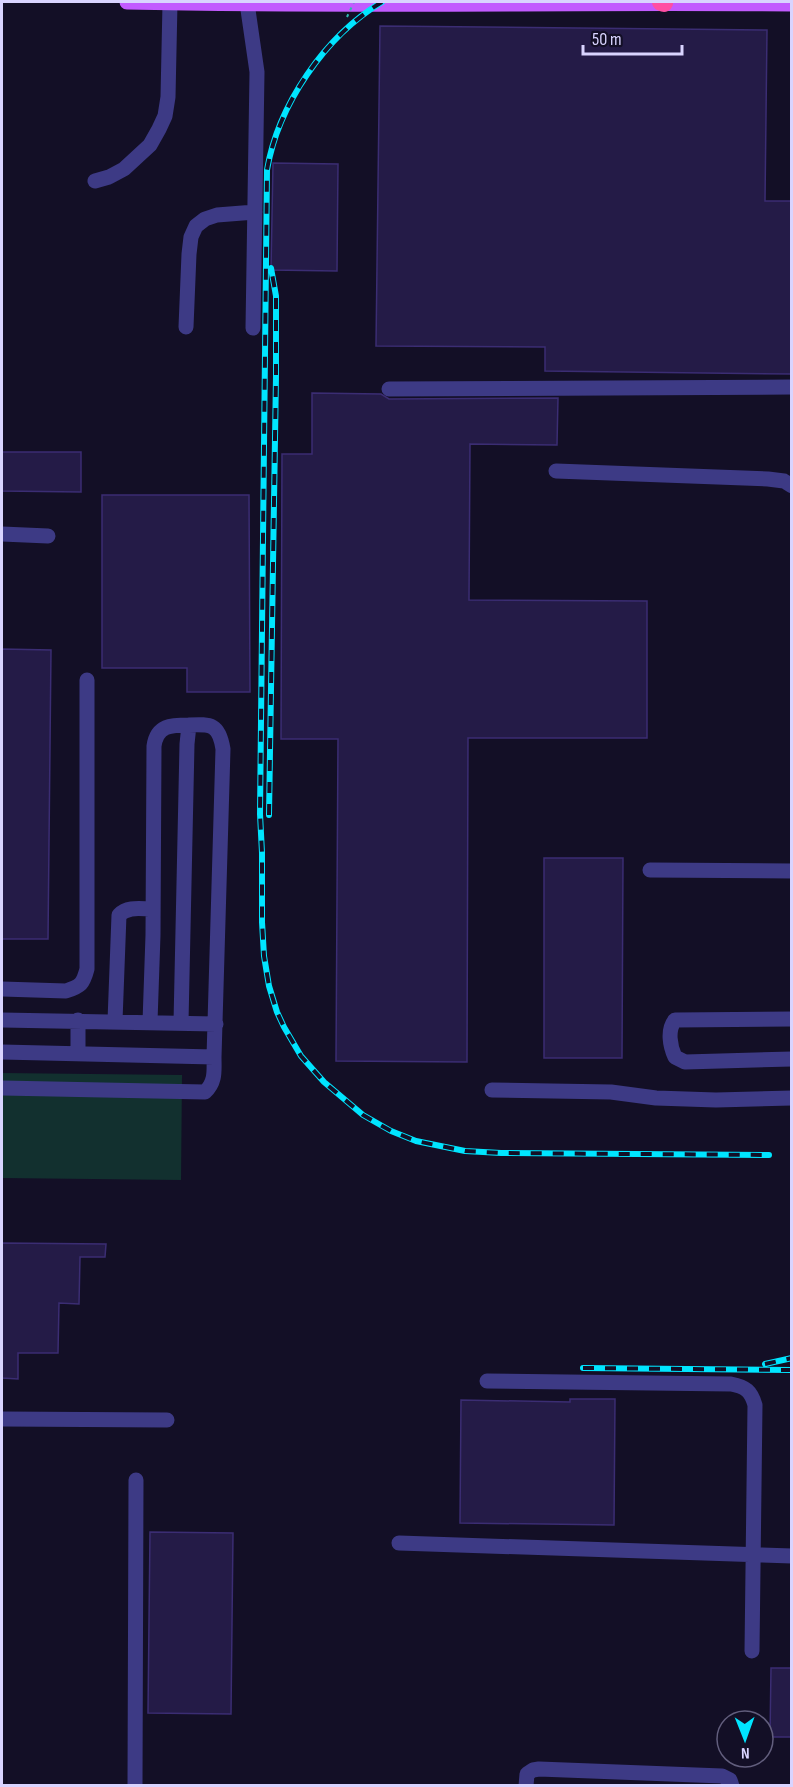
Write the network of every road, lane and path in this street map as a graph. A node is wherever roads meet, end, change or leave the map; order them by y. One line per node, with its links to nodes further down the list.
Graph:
1 (128, 2): 4 (main road)
2 (354, 2): 7 (path, bridge)
3 (663, 2): 5 (main road); 6 (main road)
4 (170, 3): 5 (main road); 8 (lane)
5 (247, 3): 9 (lane)
6 (792, 4)
7 (347, 17)
8 (95, 181)
9 (255, 212): 10 (lane); 11 (lane)
10 (186, 327)
11 (253, 328)
12 (792, 387): 13 (lane)
13 (390, 389)
14 (556, 471): 15 (lane)
15 (792, 486)
16 (2, 534): 17 (lane)
17 (48, 536)
18 (87, 680): 23 (lane)
19 (189, 725): 22 (lane); 29 (lane); 30 (lane)
20 (650, 870): 21 (lane)
21 (792, 871)
22 (152, 909): 27 (lane); 28 (lane)
23 (2, 989)
24 (792, 1019): 34 (lane)
25 (2, 1020): 26 (lane)
26 (78, 1020): 27 (lane); 32 (lane)
27 (115, 1021): 28 (lane)
28 (150, 1022): 29 (lane)
29 (181, 1023): 30 (lane)
30 (216, 1024): 33 (lane)
31 (2, 1052): 32 (lane)
32 (78, 1054): 33 (lane)
33 (214, 1057): 35 (lane)
34 (792, 1059)
35 (2, 1088)
36 (492, 1090): 37 (lane)
37 (792, 1098)
38 (487, 1381): 43 (lane)
39 (2, 1419): 40 (lane)
40 (167, 1420)
41 (136, 1480): 46 (lane)
42 (399, 1543): 43 (lane)
43 (754, 1555): 44 (lane); 45 (lane)
44 (792, 1556)
45 (752, 1651)
46 (135, 1785)
47 (526, 1785): 48 (lane)
48 (732, 1785)

